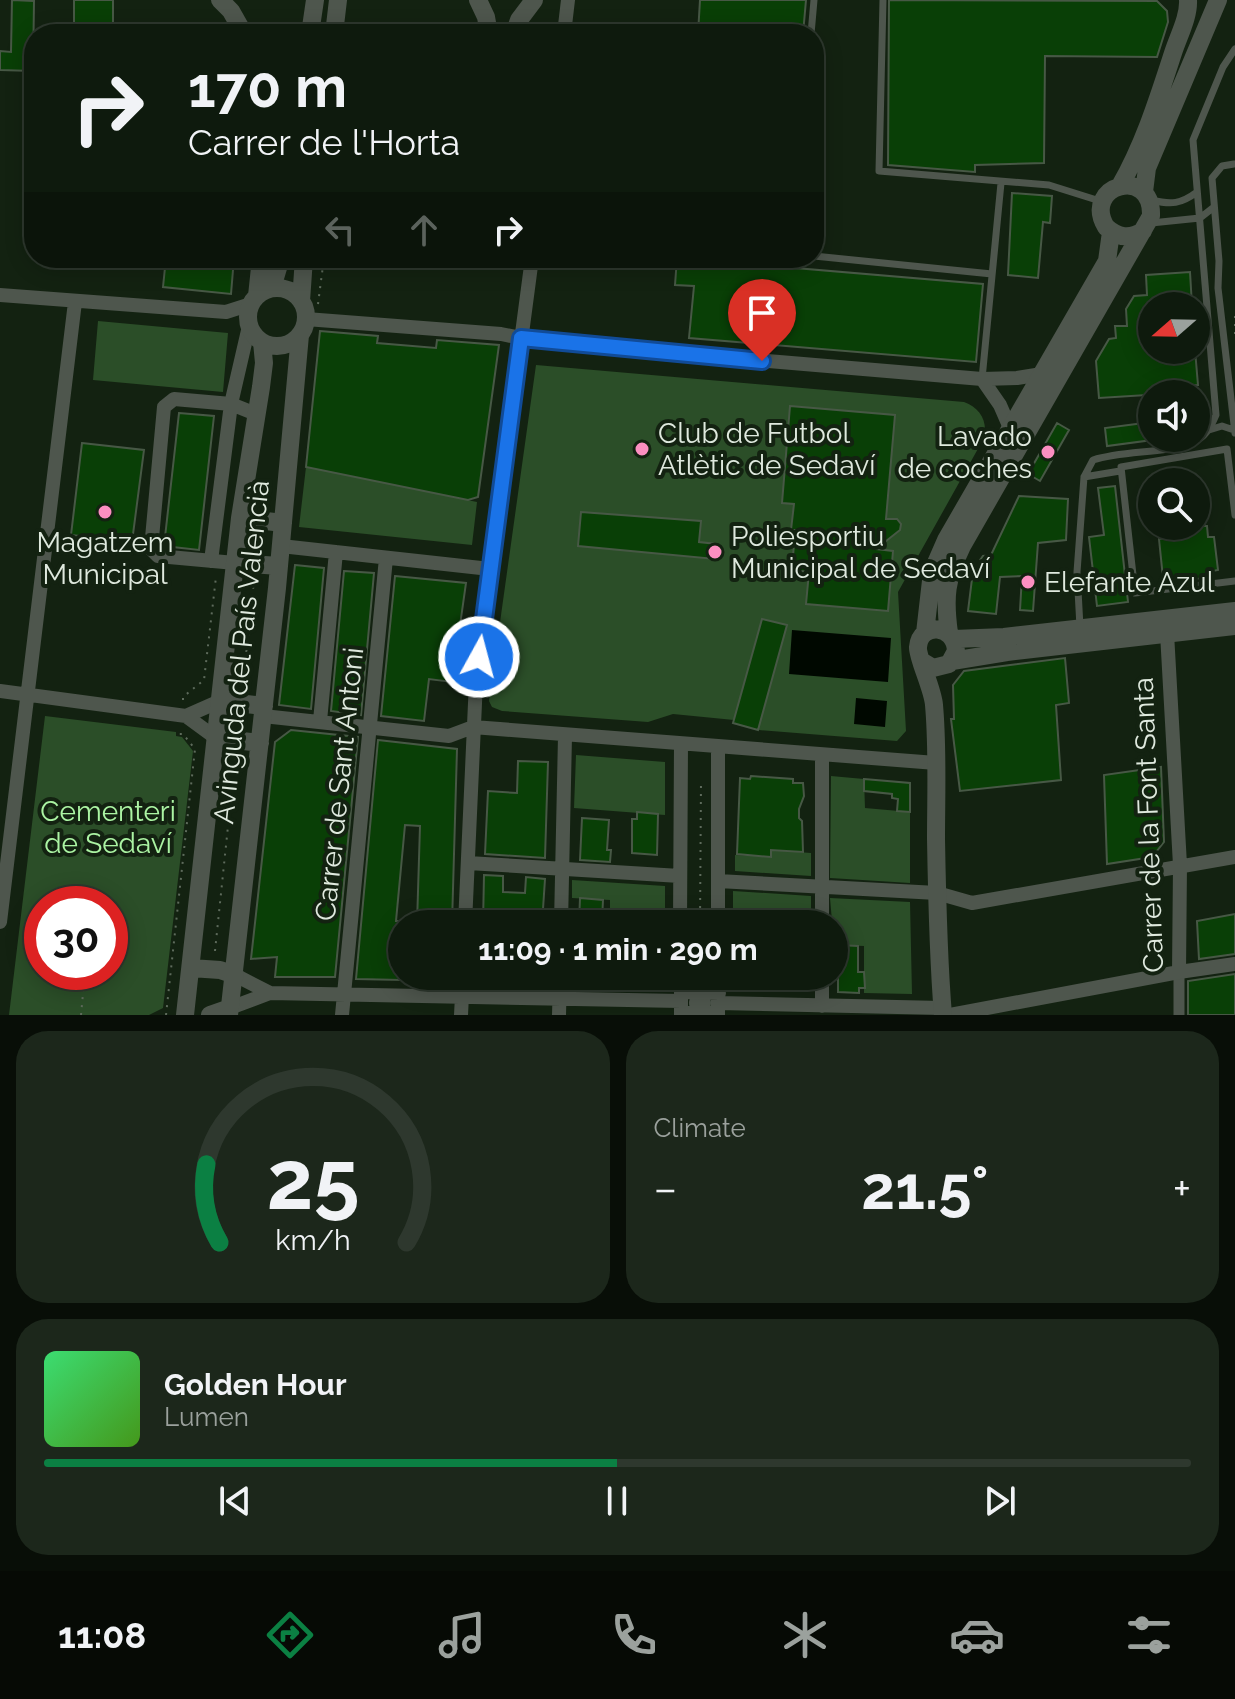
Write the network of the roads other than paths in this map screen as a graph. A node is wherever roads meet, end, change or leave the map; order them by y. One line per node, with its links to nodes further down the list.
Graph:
1 (220, 0): 11 (street)
2 (315, 0): 12 (street)
3 (338, 0): 13 (street)
4 (478, 0): 14 (street)
5 (534, 0): 15 (street)
6 (568, 0): 16 (street)
7 (814, 0): 17 (lane)
8 (883, 0): 21 (lane)
9 (1218, 0): 20 (street)
10 (1188, 3): 22 (street)
11 (238, 24)
12 (311, 24)
13 (335, 24)
14 (487, 24)
15 (518, 24)
16 (565, 24)
17 (812, 24)
18 (1235, 49): 23 (lane)
19 (1234, 164): 26 (lane)
20 (1147, 168): 22 (street); 24 (street)
21 (1001, 183): 25 (lane); 35 (lane)
22 (1123, 186): 24 (street); 25 (street)
23 (1197, 192): 24 (lane); 27 (lane)
24 (1147, 196): 28 (street)
25 (1102, 201): 29 (street)
26 (1214, 207): 27 (lane); 49 (lane)
27 (1200, 218): 28 (lane); 47 (lane)
28 (1146, 227): 29 (street); 69 (street)
29 (1111, 232): 42 (street)
30 (824, 257): 35 (lane)
31 (260, 268): 38 (street)
32 (276, 268): 38 (street, Avinguda del País Valencià)
33 (304, 268): 39 (street, Avinguda del País Valencià)
34 (531, 268): 40 (street)
35 (992, 274): 43 (lane)
36 (0, 295): 37 (street)
37 (75, 302): 38 (street); 74 (street)
38 (256, 307): 39 (street); 41 (street); 44 (street, Avinguda del País Valencià)
39 (302, 318): 40 (street); 41 (street); 55 (street, Avinguda del País Valencià)
40 (521, 338): 43 (street); 62 (street)
41 (262, 342): 45 (street, Avinguda del País Valencià)
42 (1042, 374): 43 (street); 46 (street)
43 (982, 379): 46 (street)
44 (231, 404): 45 (street); 61 (street, Avinguda del País Valencià); 61 (street)
45 (256, 414): 54 (street, Avinguda del País Valencià)
46 (1010, 428): 67 (street)
47 (1210, 428)
48 (1210, 430): 49 (lane)
49 (1234, 431)
50 (1138, 450): 52 (lane)
51 (1120, 471): 52 (lane); 53 (lane); 63 (lane)
52 (1084, 477): 66 (lane)
53 (1235, 515)
54 (240, 518): 55 (street); 59 (street, Avinguda del País Valencià)
55 (283, 523): 56 (street, Avinguda del País Valencià)
56 (281, 546): 57 (street); 60 (street, Avinguda del País Valencià)
57 (336, 552): 58 (street); 79 (street)
58 (386, 558): 62 (street); 80 (street, Carrer de Sant Antoni)
59 (235, 563): 60 (street); 61 (street, Avinguda del País Valencià); 75 (street, Avinguda del País Valencià)
60 (279, 566): 77 (street, Avinguda del País Valencià)
61 (214, 567)
62 (490, 569): 81 (street)
63 (1235, 581)
64 (1235, 611): 66 (street)
65 (1235, 626): 68 (street)
66 (1079, 627): 69 (street); 70 (lane)
67 (925, 633): 69 (street); 71 (street)
68 (1167, 633): 70 (street); 91 (street, Carrer de la Font Santa)
69 (951, 636): 72 (street)
70 (1113, 640): 72 (street)
71 (923, 662): 72 (street); 76 (street)
72 (948, 664): 76 (street)
73 (0, 691): 74 (street)
74 (29, 694): 78 (street); 102 (street)
75 (220, 701): 77 (street); 78 (street); 83 (street, Avinguda del País Valencià)
76 (934, 701): 88 (street)
77 (264, 711): 79 (street); 84 (street, Avinguda del País Valencià)
78 (183, 715): 83 (street)
79 (320, 721): 80 (street)
80 (371, 727): 81 (street); 111 (street, Carrer de Sant Antoni)
81 (473, 727): 82 (street); 90 (street)
82 (565, 736): 85 (street); 92 (street)
83 (216, 738): 84 (street); 104 (street, Avinguda del País Valencià)
84 (260, 743): 106 (street, Avinguda del País Valencià)
85 (681, 744): 86 (street); 93 (street)
86 (718, 747): 87 (street); 94 (street)
87 (822, 755): 88 (street); 95 (street)
88 (936, 763): 96 (street)
89 (1235, 857): 91 (street)
90 (468, 863): 92 (street); 97 (street)
91 (1180, 865): 96 (street); 105 (street, Carrer de la Font Santa)
92 (562, 869): 93 (street); 98 (street)
93 (680, 876): 99 (street)
94 (718, 881): 95 (street); 100 (street)
95 (822, 888): 96 (street); 101 (street)
96 (937, 893): 118 (street)
97 (466, 910)
98 (561, 910)
99 (680, 910)
100 (718, 910)
101 (822, 910)
102 (0, 922)
103 (1235, 964): 105 (street)
104 (191, 968): 106 (street); 119 (street, Avinguda del País Valencià)
105 (1179, 972): 118 (street); 124 (street, Carrer de la Font Santa)
106 (235, 975): 110 (street); 117 (street, Avinguda del País Valencià)
107 (463, 990): 112 (street)
108 (559, 990): 113 (street)
109 (822, 990): 116 (street)
110 (270, 993): 111 (street); 117 (street)
111 (344, 993): 112 (street); 121 (street, Carrer de Sant Antoni)
112 (463, 996): 113 (street); 122 (street)
113 (559, 997): 114 (street); 123 (street)
114 (681, 1005): 115 (street)
115 (716, 1006): 116 (street)
116 (822, 1006): 118 (street)
117 (230, 1011): 120 (street)
118 (945, 1013)
119 (185, 1015)
120 (210, 1015)
121 (342, 1015)
122 (461, 1015)
123 (559, 1015)
124 (1179, 1015)

